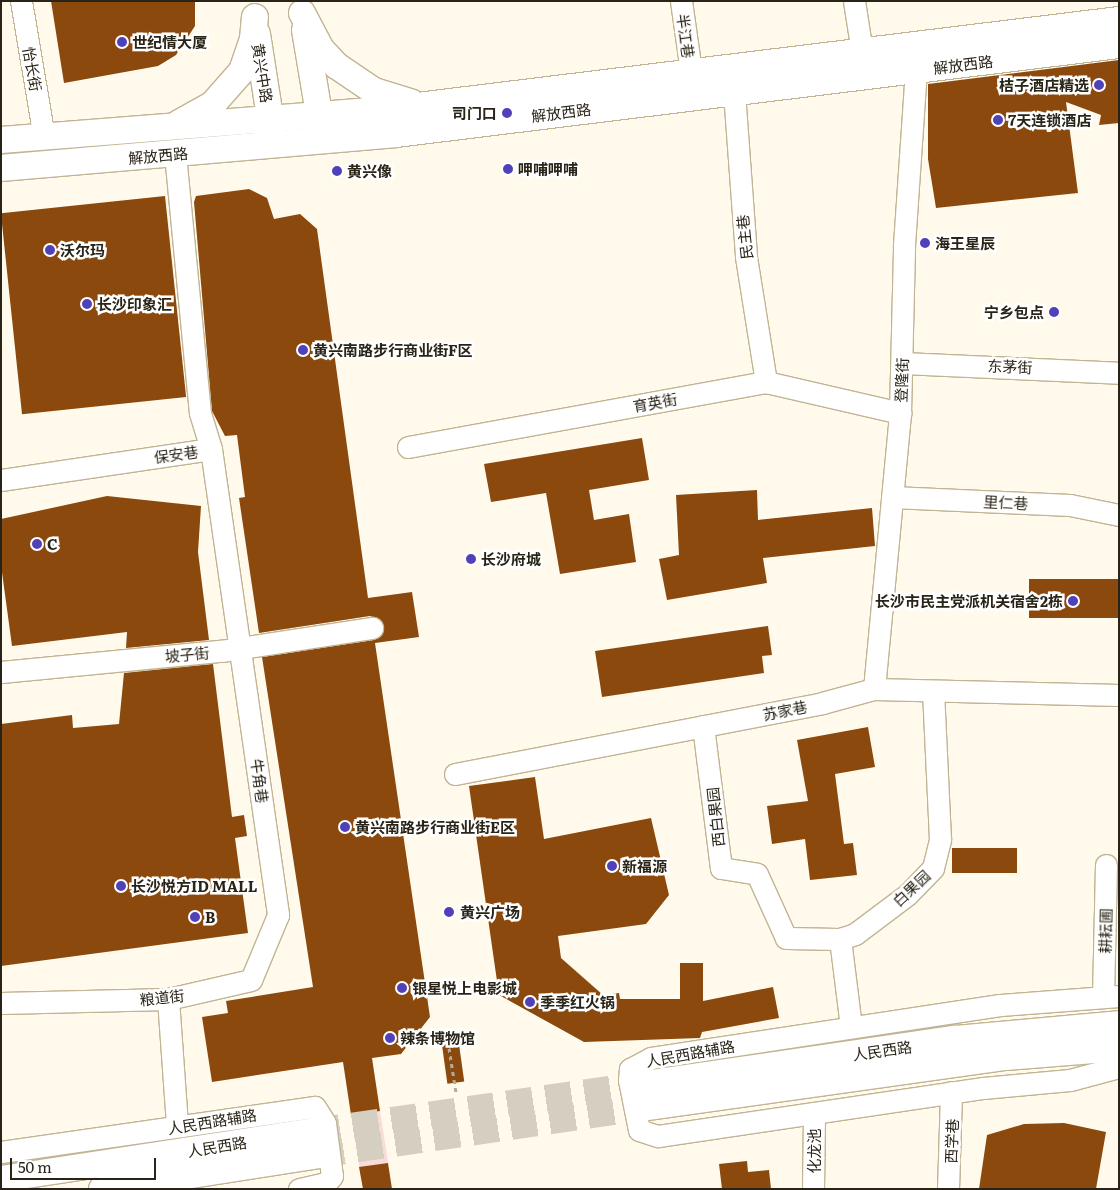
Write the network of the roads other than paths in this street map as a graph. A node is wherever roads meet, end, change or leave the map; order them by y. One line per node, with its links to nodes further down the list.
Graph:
1 (21, 1): 16 (street, 怡长街)
2 (681, 1): 10 (street, 半江巷)
3 (854, 1): 8 (street)
4 (301, 7): 12 (main road); 14 (main road)
5 (253, 9): 13 (main road); 15 (main road, 黄兴中路)
6 (1119, 20): 8 (main road, 解放西路)
7 (1119, 45): 9 (main road, 解放西路)
8 (862, 52): 10 (main road, 解放西路)
9 (916, 70): 11 (main road, 解放西路); 20 (street, 登隆街)
10 (691, 71): 12 (main road, 解放西路)
11 (734, 92): 14 (main road, 解放西路); 22 (street, 民主巷)
12 (434, 104): 14 (main road, 解放西路)
13 (166, 128): 15 (main road, 解放西路); 16 (main road, 解放西路)
14 (321, 128): 15 (main road, 解放西路)
15 (272, 132): 18 (main road, 解放西路)
16 (44, 137): 17 (main road, 解放西路)
17 (1, 140)
18 (175, 154): 19 (main road, 解放西路); 25 (street)
19 (1, 168)
20 (902, 363): 21 (street, 东茅街); 23 (street, 登隆街)
21 (1119, 373)
22 (766, 382): 23 (street, 育英街); 24 (street, 育英街)
23 (900, 413): 27 (street, 登隆街)
24 (408, 447)
25 (211, 449): 26 (street, 保安巷); 30 (street, 保安巷)
26 (1, 480)
27 (892, 496): 28 (street, 里仁巷); 32 (street, 登隆街)
28 (1119, 515)
29 (372, 628): 30 (street, 坡子街)
30 (242, 648): 31 (street, 坡子街); 38 (street, 牛角巷)
31 (1, 672)
32 (874, 689): 33 (street, 苏家巷); 35 (street, 苏家巷)
33 (933, 690): 34 (street, 苏家巷); 39 (street, 白果园)
34 (1119, 694)
35 (703, 726): 36 (street, 苏家巷); 39 (street, 西白果园)
36 (455, 774)
37 (1106, 865): 40 (street, 耕耘圃)
38 (278, 915): 41 (street, 粮道街)
39 (840, 939): 44 (street)
40 (1111, 996): 44 (street, 人民西路辅路)
41 (168, 1000): 42 (street, 粮道街); 49 (street)
42 (1, 1003)
43 (1119, 1024): 45 (main road, 人民西路)
44 (851, 1027): 48 (street, 人民西路辅路)
45 (1119, 1048)
46 (1119, 1067): 47 (street, 人民西路辅路)
47 (951, 1092): 48 (street, 人民西路辅路); 55 (street, 西学巷)
48 (814, 1114): 54 (street, 化龙池)
49 (177, 1126): 50 (street, 人民西路辅路); 53 (street, 人民西路辅路)
50 (1, 1152)
51 (1, 1179): 52 (main road, 人民西路)
52 (102, 1189)
53 (299, 1189)
54 (813, 1189)
55 (948, 1189)

